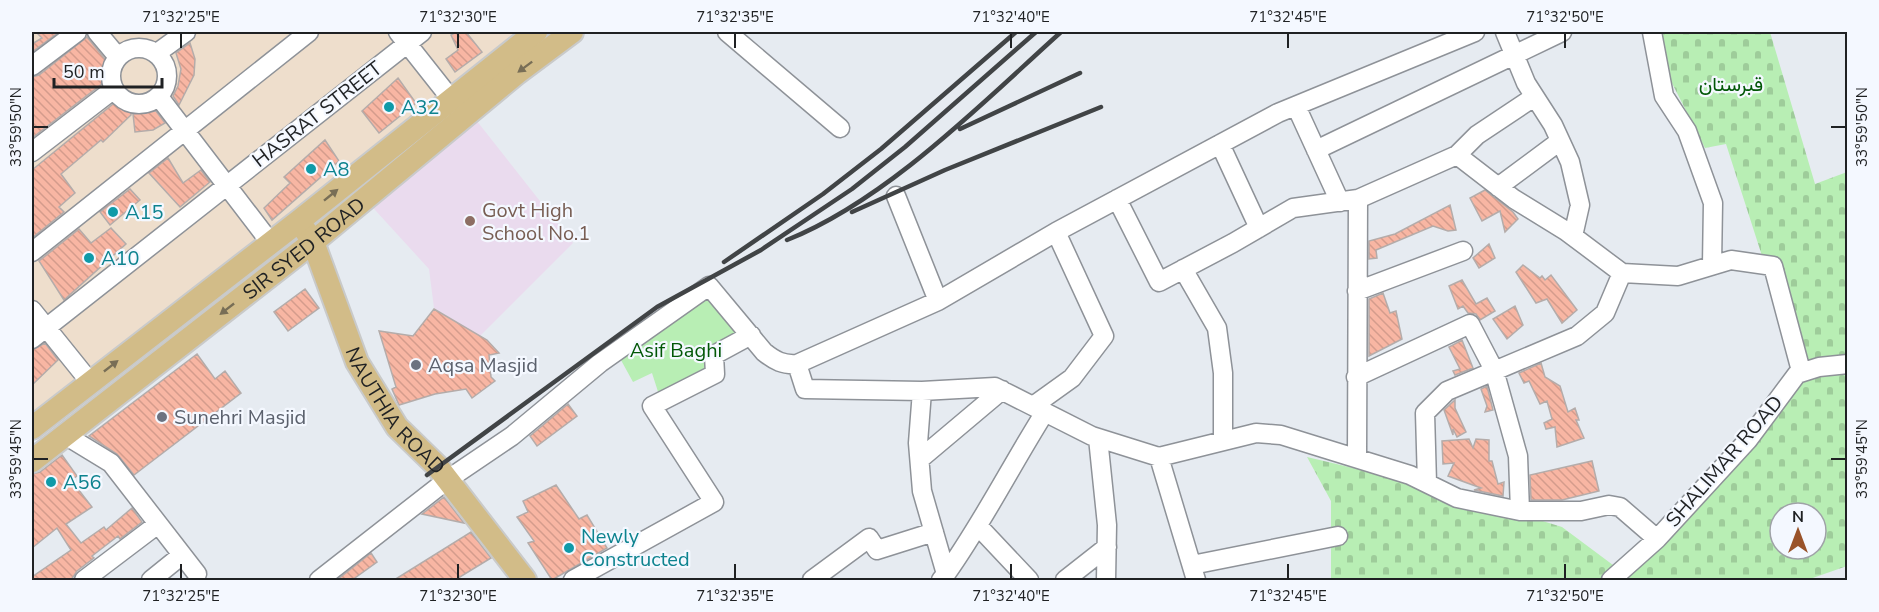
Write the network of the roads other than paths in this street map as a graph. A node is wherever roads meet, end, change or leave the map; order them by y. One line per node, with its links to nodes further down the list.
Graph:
1 (78, 32): 17 (street)
2 (97, 32): 16 (street)
3 (186, 32): 14 (street)
4 (309, 32): 24 (street)
5 (422, 32): 13 (street, HASRAT STREET)
6 (536, 32): 21 (main road, SIR SYED ROAD)
7 (572, 32): 40 (main road, SIR SYED ROAD, one-way to 40)
8 (727, 32): 23 (street)
9 (1475, 32): 22 (street)
10 (1505, 32): 15 (street)
11 (1562, 32): 15 (street)
12 (1652, 32): 43 (street)
13 (402, 37): 21 (street); 30 (street, HASRAT STREET)
14 (157, 53): 16 (street); 19 (street)
15 (1514, 53): 20 (street); 27 (street)
16 (118, 57): 18 (street)
17 (32, 66)
18 (114, 89): 19 (street); 28 (street)
19 (159, 97): 24 (street)
20 (1534, 97): 25 (street); 29 (street)
21 (451, 99): 35 (main road, SIR SYED ROAD, one-way to 21)
22 (1296, 106): 26 (street); 27 (street)
23 (840, 128)
24 (186, 132): 30 (street); 42 (street)
25 (1560, 141): 31 (street); 38 (street)
26 (1220, 144): 33 (street); 36 (street)
27 (1316, 150): 34 (street)
28 (32, 152)
29 (1457, 155): 31 (street); 34 (street)
30 (226, 185): 39 (street); 49 (street, HASRAT STREET)
31 (1498, 187): 38 (street)
32 (896, 196): 47 (street)
33 (1117, 199): 37 (street); 44 (street)
34 (1349, 201): 36 (street); 46 (street)
35 (299, 221): 39 (main road, SIR SYED ROAD); 40 (main road, NAUTHIA ROAD)
36 (1259, 228): 44 (street)
37 (1056, 232): 47 (street); 59 (street)
38 (1573, 236): 45 (street)
39 (270, 242): 56 (main road, SIR SYED ROAD, one-way to 39)
40 (314, 242): 61 (main road, SIR SYED ROAD, one-way to 61); 68 (main road, NAUTHIA ROAD)
41 (1463, 251): 46 (street)
42 (32, 252)
43 (1712, 266): 45 (street); 54 (street)
44 (1183, 270): 63 (street)
45 (1622, 273): 53 (street)
46 (1357, 291): 55 (street)
47 (938, 301): 51 (street)
48 (32, 310): 49 (street)
49 (39, 333): 56 (street)
50 (751, 335): 51 (street); 68 (street); 85 (street)
51 (797, 364): 58 (street)
52 (1848, 364): 54 (street)
53 (1494, 370): 55 (street); 69 (street); 70 (street)
54 (1801, 371): 75 (street, SHALIMAR ROAD)
55 (1356, 377): 65 (street)
56 (90, 382): 60 (main road, SIR SYED ROAD)
57 (1002, 390): 58 (street); 59 (street); 66 (street)
58 (922, 391): 66 (street)
59 (1039, 409): 62 (street); 72 (street)
60 (32, 428)
61 (64, 435): 67 (main road, SIR SYED ROAD); 71 (street)
62 (1098, 438): 64 (street); 76 (street)
63 (1223, 441): 64 (street); 65 (street)
64 (1159, 457): 78 (street)
65 (1357, 458): 69 (street)
66 (920, 459): 73 (street)
67 (32, 461)
68 (447, 480): 83 (street); 84 (main road, NAUTHIA ROAD)
69 (1426, 483): 70 (street)
70 (1520, 511): 75 (street)
71 (158, 524): 77 (street); 81 (street)
72 (979, 527): 80 (street); 87 (street)
73 (934, 532): 80 (street); 86 (street)
74 (1338, 536): 78 (street)
75 (1657, 539): 90 (street, SHALIMAR ROAD)
76 (1107, 547): 88 (street); 89 (street)
77 (183, 555): 79 (street); 82 (street)
78 (1194, 573)
79 (197, 574)
80 (943, 577)
81 (84, 580)
82 (151, 580)
83 (320, 580)
84 (525, 580)
85 (573, 580)
86 (812, 580)
87 (1029, 580)
88 (1065, 580)
89 (1106, 580)
90 (1611, 580)

